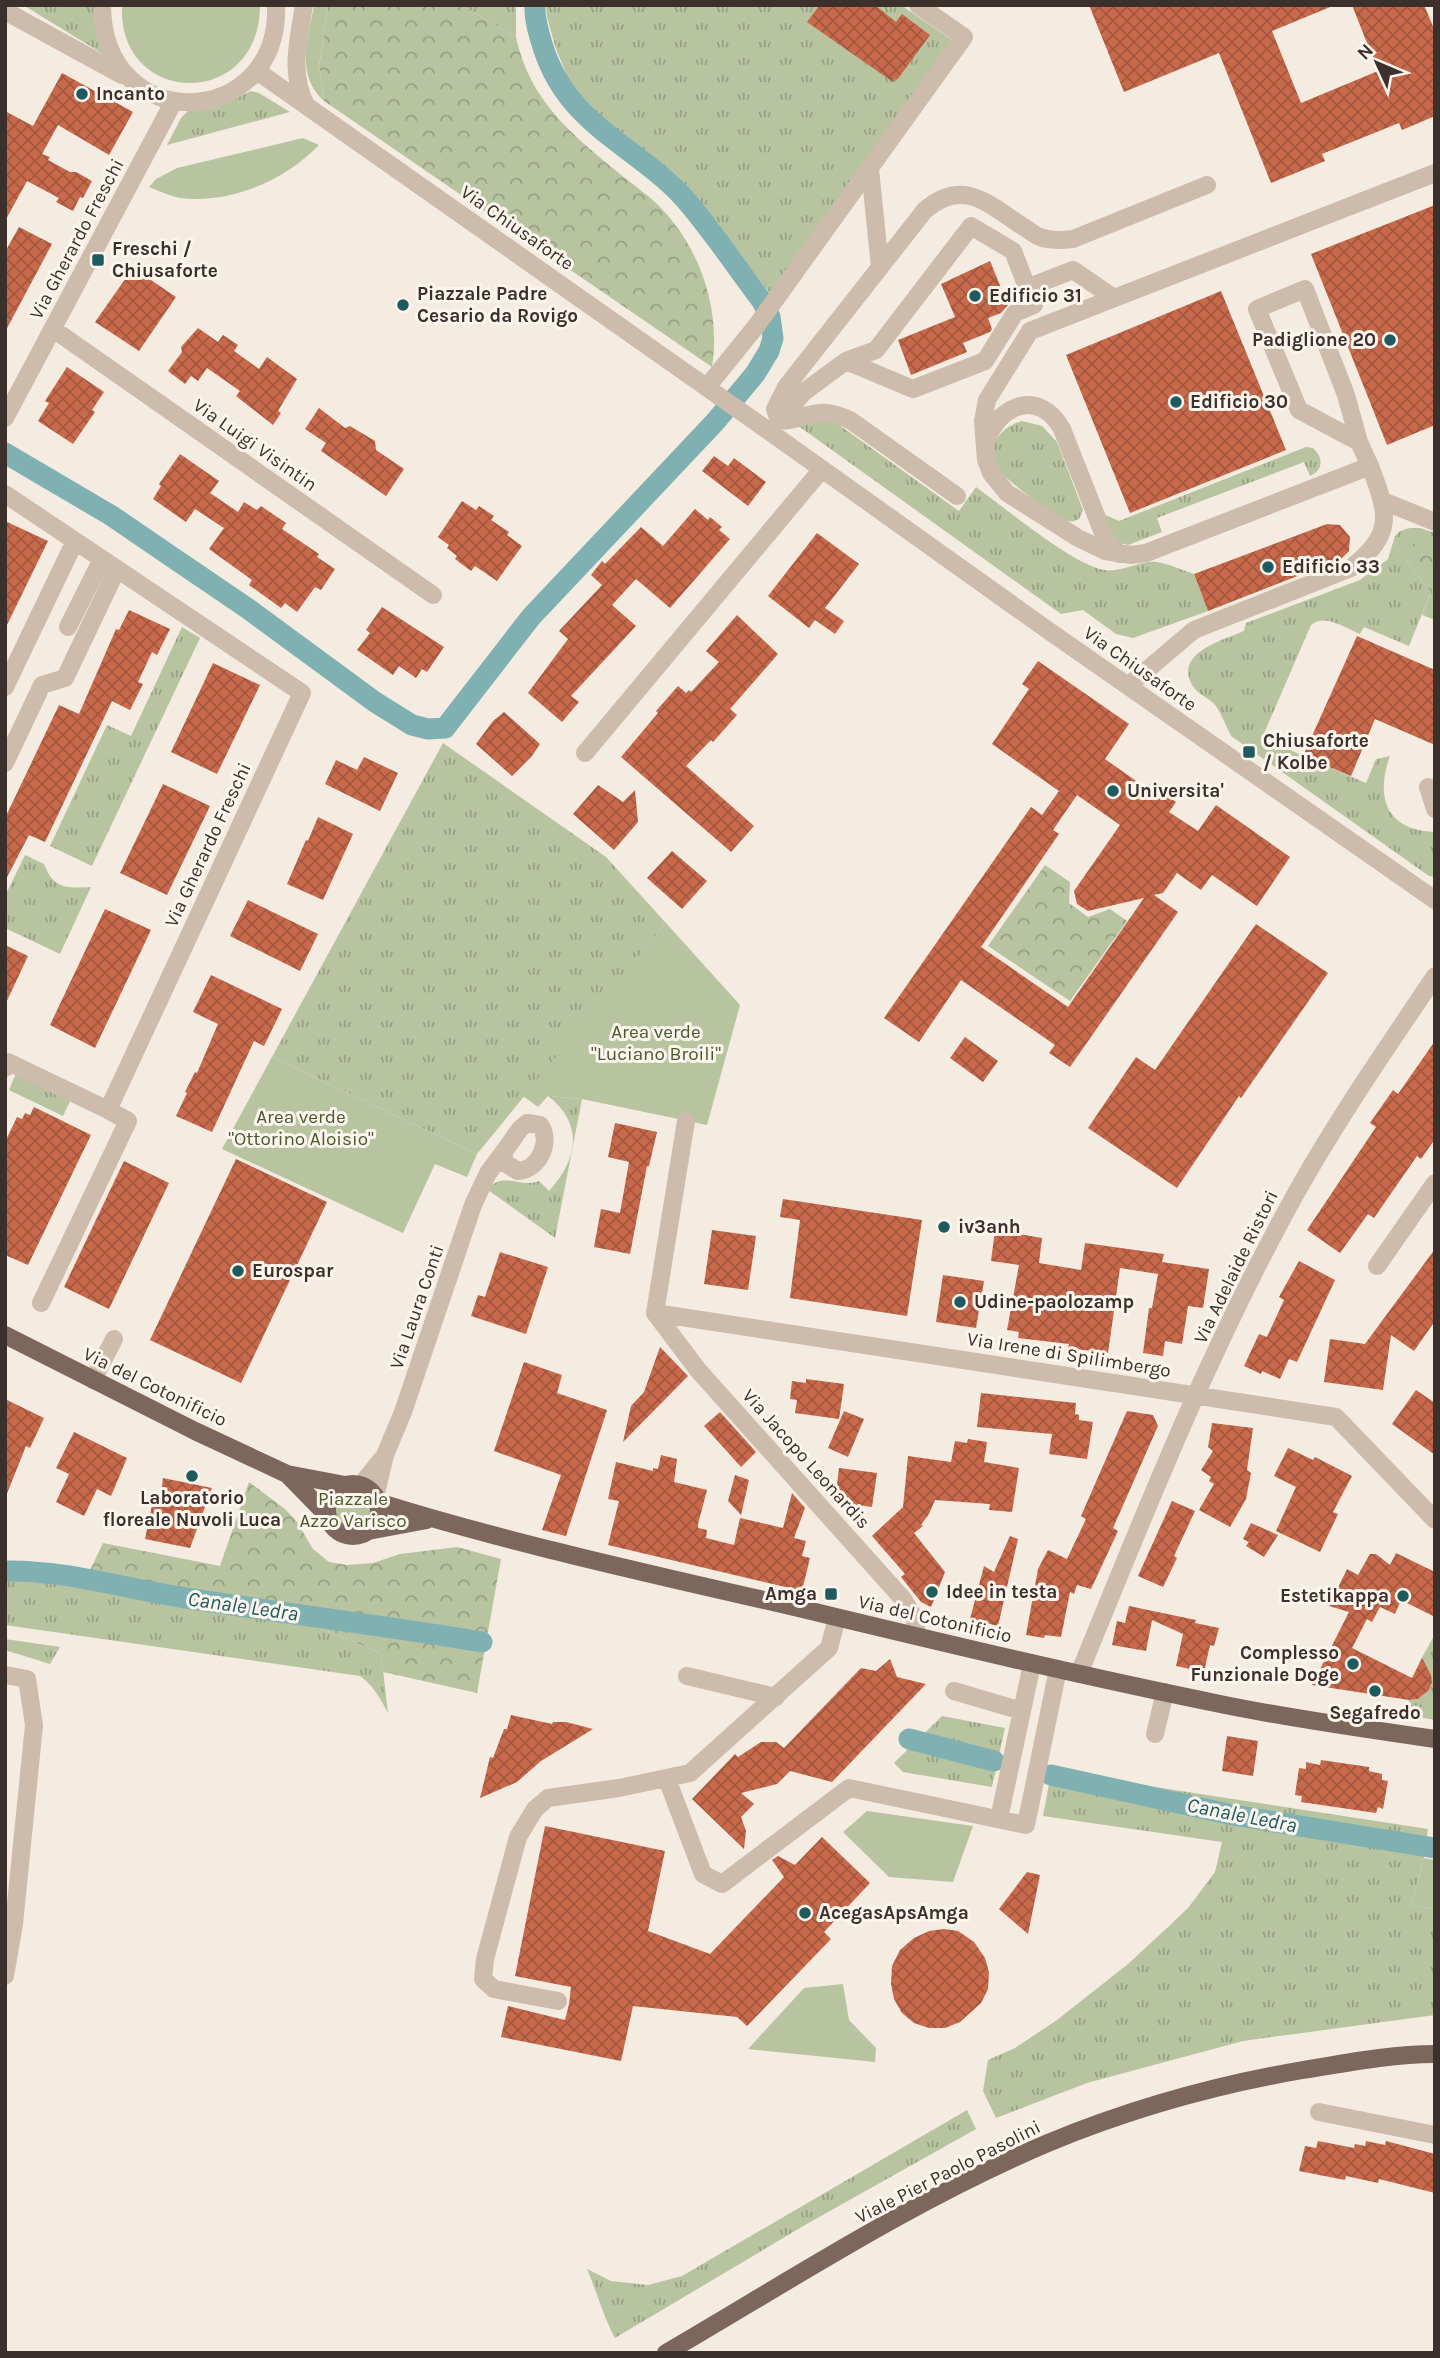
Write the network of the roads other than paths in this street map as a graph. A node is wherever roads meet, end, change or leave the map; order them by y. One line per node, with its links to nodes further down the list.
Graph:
1 (102, 5): 7 (street)
2 (276, 5): 6 (street)
3 (304, 5): 9 (street)
4 (918, 5): 10 (street)
5 (5, 11): 7 (street)
6 (257, 71): 8 (street); 9 (street, Via Chiusaforte)
7 (128, 78): 8 (street)
8 (174, 102): 16 (street, Via Gherardo Freschi)
9 (306, 105): 18 (street, Via Chiusaforte)
10 (870, 169): 13 (street); 18 (street)
11 (1435, 173): 15 (street)
12 (1207, 185): 13 (street)
13 (880, 267): 21 (street)
14 (1027, 288): 15 (street); 17 (street); 17 (street)
15 (1114, 298): 23 (street)
16 (53, 329): 19 (street, Via Gherardo Freschi); 33 (street, Via Luigi Visintin)
17 (846, 361): 21 (street)
18 (713, 391): 21 (street, Via Chiusaforte)
19 (11, 394): 20 (street, Via Gherardo Freschi)
20 (5, 418)
21 (775, 426): 25 (street, Via Chiusaforte); 27 (street)
22 (1359, 442): 22 (street); 24 (street)
23 (985, 445): 31 (street); 31 (street)
24 (1370, 466): 28 (street); 31 (street)
25 (822, 469): 37 (street, Via Chiusaforte); 39 (street)
26 (5, 494): 30 (street, Via Gherardo Freschi)
27 (957, 496)
28 (1383, 501): 29 (street); 37 (street)
29 (1435, 522)
30 (80, 544): 32 (street, Via Gherardo Freschi); 34 (street); 36 (street)
31 (1119, 554)
32 (109, 564): 35 (street); 38 (street); 46 (street, Via Gherardo Freschi)
33 (433, 595)
34 (50, 617)
35 (68, 627)
36 (7, 682): 38 (street)
37 (1128, 686): 43 (street, Via Chiusaforte)
38 (39, 692): 40 (street)
39 (586, 753)
40 (5, 763)
41 (1428, 787): 42 (street)
42 (1435, 808)
43 (1435, 900)
44 (1435, 976): 56 (street, Via Adelaide Ristori)
45 (5, 1068): 46 (street)
46 (108, 1110): 51 (street)
47 (686, 1121): 52 (street)
48 (508, 1161): 58 (street, Via Laura Conti)
49 (1435, 1183): 50 (street)
50 (1377, 1266)
51 (41, 1303)
52 (655, 1313): 56 (street, Via Irene di Spilimbergo); 64 (street, Via Jacopo Leonardis)
53 (5, 1335): 55 (main road, Via del Cotonificio)
54 (114, 1339): 55 (street)
55 (93, 1380): 57 (main road, Via del Cotonificio)
56 (1197, 1395): 61 (street, Via Irene di Spilimbergo); 67 (street, Via Adelaide Ristori)
57 (287, 1474): 58 (main road, Via del Cotonificio); 59 (main road, Via del Cotonificio)
58 (365, 1492): 59 (main road); 60 (main road, Via del Cotonificio); 62 (main road)
59 (327, 1515): 62 (main road)
60 (431, 1519): 62 (main road, Via del Cotonificio); 63 (main road, Via del Cotonificio)
61 (1435, 1520)
62 (368, 1531)
63 (837, 1618): 64 (main road, Via del Cotonificio); 72 (street)
64 (917, 1636): 65 (main road, Via del Cotonificio)
65 (1032, 1664): 66 (main road, Via del Cotonificio); 73 (street)
66 (1058, 1670): 67 (main road, Via del Cotonificio); 77 (street)
67 (1079, 1674): 71 (main road, Via del Cotonificio)
68 (5, 1675): 78 (street)
69 (687, 1676): 72 (street)
70 (954, 1691): 73 (street)
71 (1165, 1692): 74 (street); 75 (main road, Via del Cotonificio)
72 (776, 1697): 76 (street)
73 (1021, 1711): 77 (street)
74 (1155, 1734)
75 (1435, 1739)
76 (667, 1779): 77 (street); 80 (street)
77 (999, 1819)
78 (10, 1925): 79 (street)
79 (5, 1976)
80 (558, 2001)
81 (1435, 2054): 84 (main road, Viale Pier Paolo Pasolini)
82 (1319, 2112): 83 (street)
83 (1435, 2135)
84 (666, 2353)

